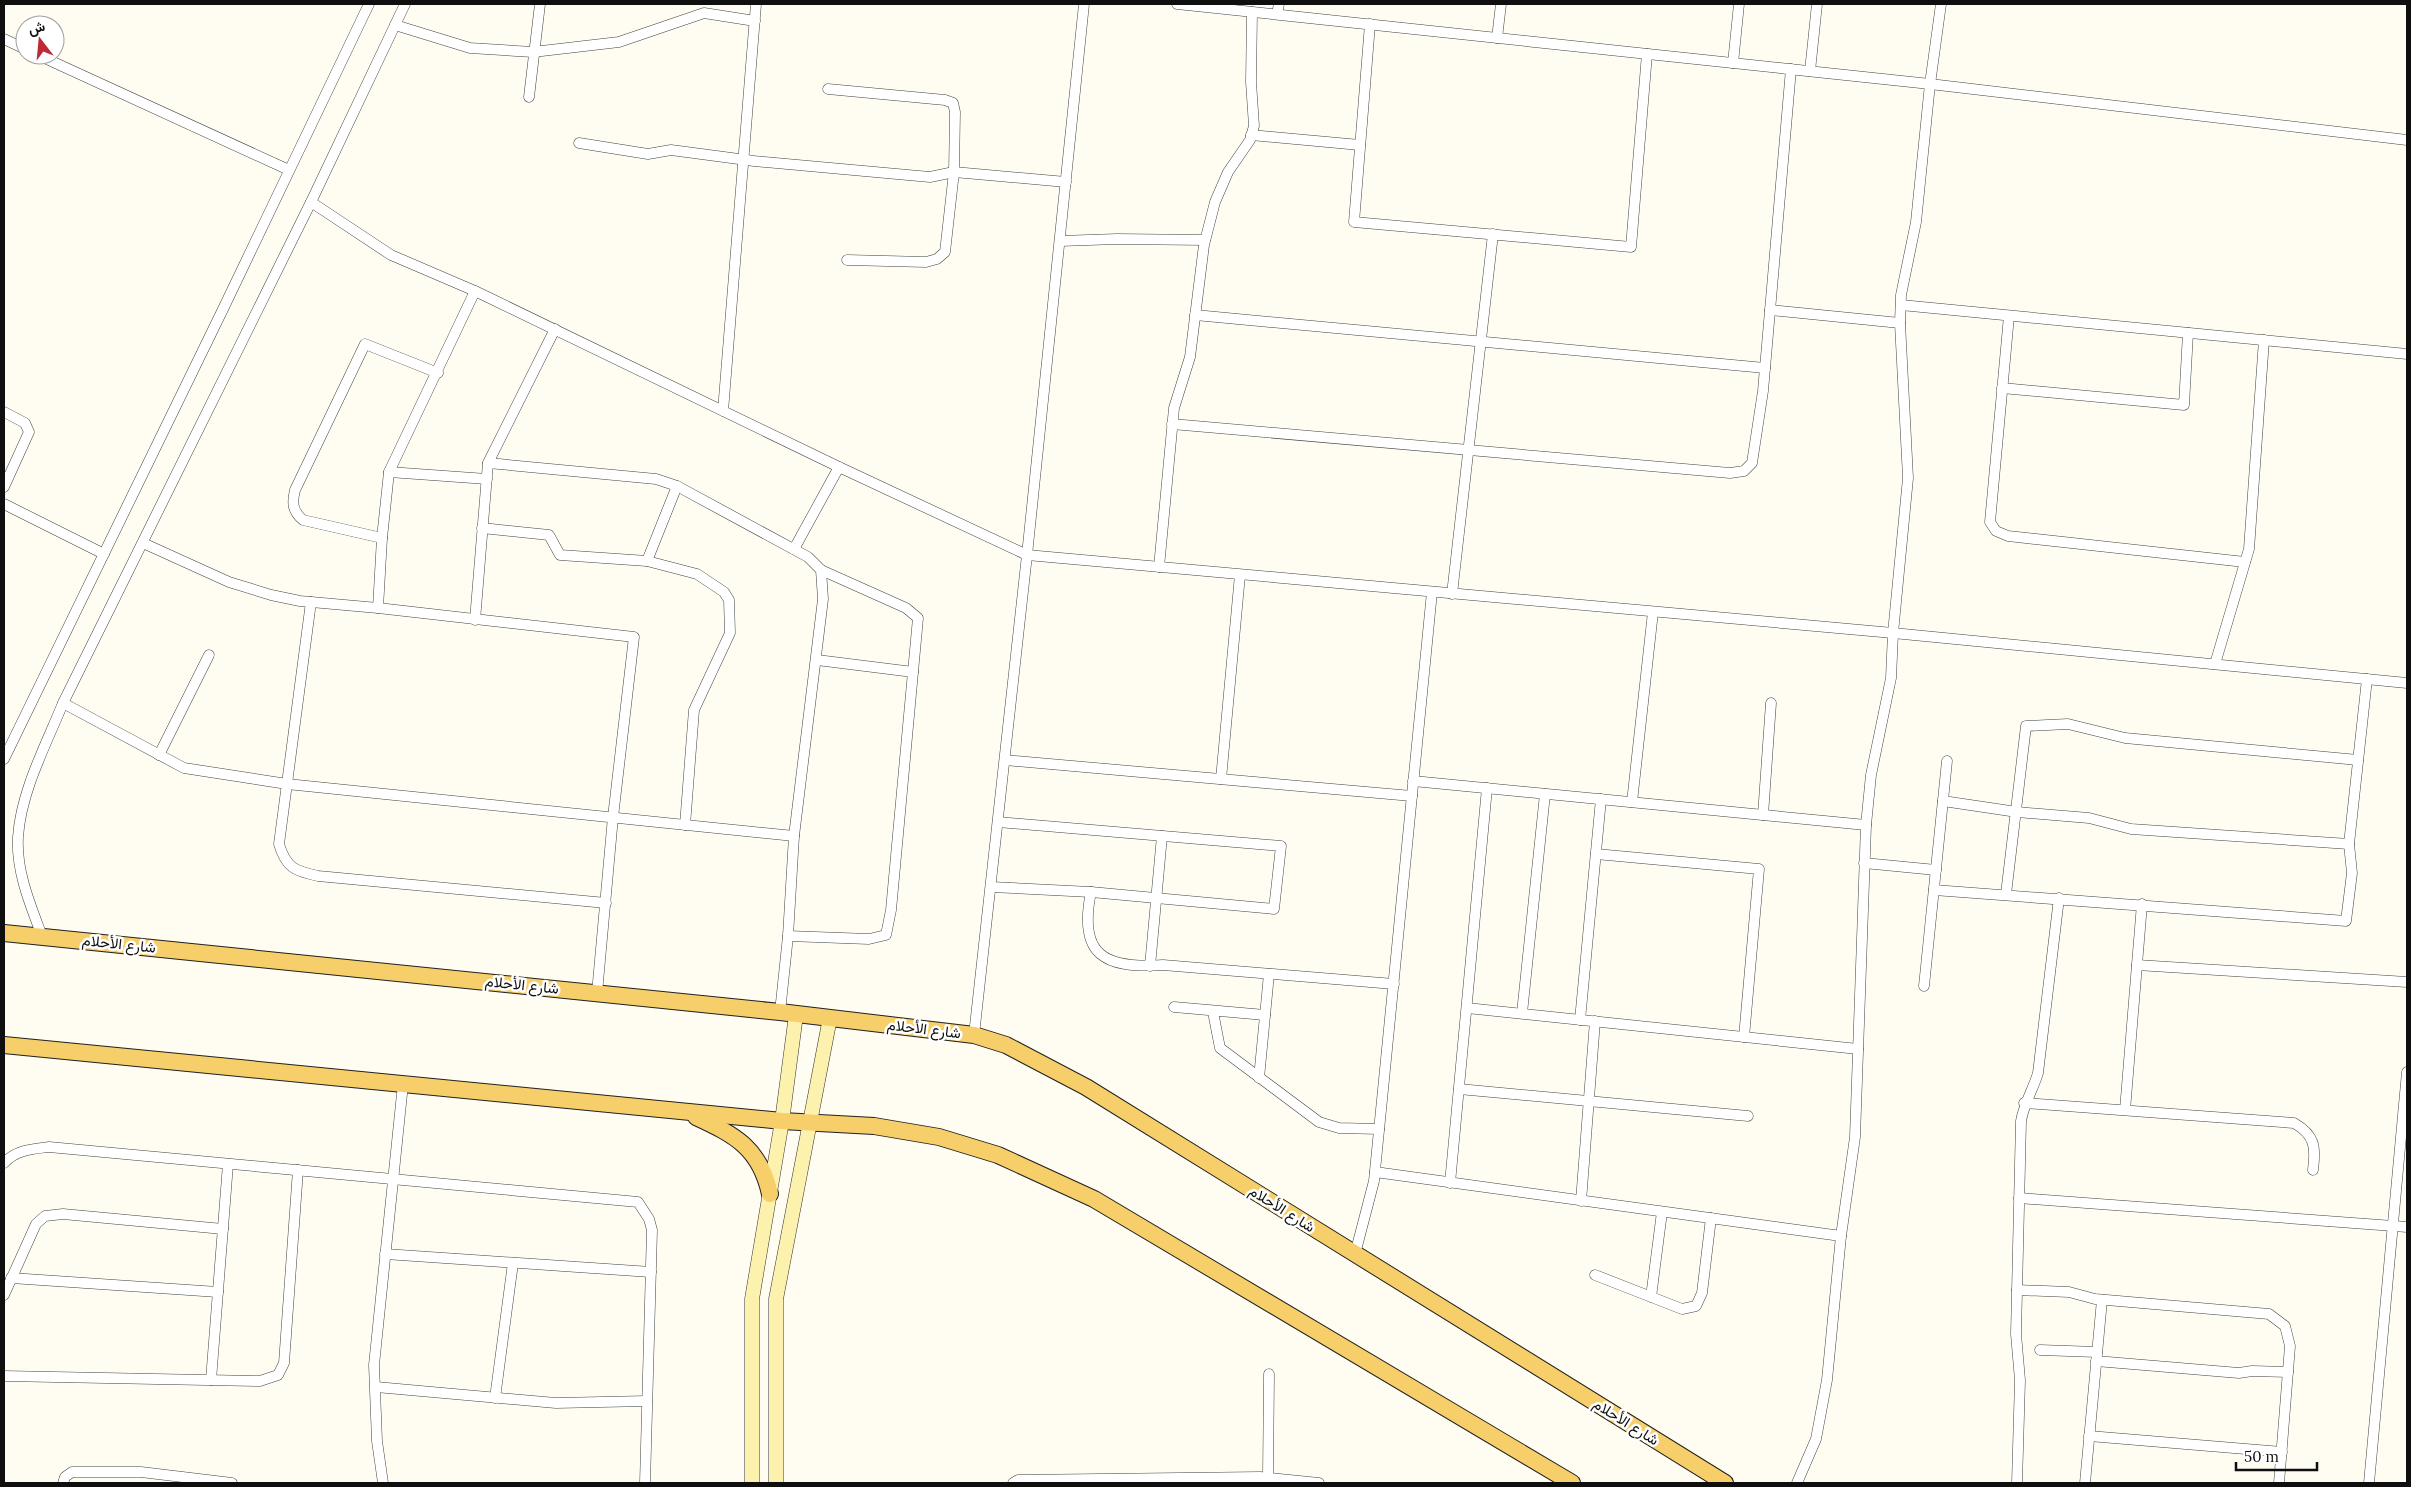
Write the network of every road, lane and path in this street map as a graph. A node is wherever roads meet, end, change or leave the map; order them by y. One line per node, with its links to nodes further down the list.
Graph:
1 (369, 4): 31 (street)
2 (405, 4): 15 (street)
3 (540, 4): 17 (street)
4 (756, 4): 13 (street)
5 (1084, 4): 33 (street)
6 (1177, 4): 12 (street)
7 (1501, 4): 16 (street)
8 (1739, 4): 19 (street)
9 (1817, 4): 22 (street)
10 (1941, 4): 23 (street)
11 (1278, 9): 12 (street); 14 (street)
12 (1252, 12): 26 (street)
13 (755, 21): 17 (street); 30 (street)
14 (1370, 24): 16 (street); 29 (street)
15 (395, 25): 17 (street); 34 (street)
16 (1497, 38): 18 (street)
17 (533, 52): 25 (street)
18 (1648, 54): 19 (street); 35 (street)
19 (1733, 63): 21 (street)
20 (60, 65): 31 (street)
21 (1791, 69): 22 (street); 41 (street)
22 (1810, 71): 23 (street)
23 (1930, 84): 27 (street); 40 (street)
24 (828, 89): 32 (street)
25 (529, 98)
26 (1251, 135): 29 (street); 36 (street)
27 (2407, 140)
28 (579, 143): 30 (street)
29 (1360, 145): 35 (street)
30 (744, 160): 32 (street); 53 (street)
31 (289, 170): 68 (street)
32 (954, 172): 33 (street); 38 (street)
33 (1066, 182): 37 (street)
34 (311, 202): 39 (street); 66 (street)
35 (1493, 234): 48 (street)
36 (1205, 240): 37 (street); 42 (street)
37 (1060, 241): 69 (street)
38 (847, 260)
39 (475, 291): 45 (street); 51 (street)
40 (1901, 305): 43 (street); 44 (street)
41 (1770, 310): 44 (street); 50 (street)
42 (1195, 315): 48 (street); 55 (street)
43 (2009, 316): 46 (street); 52 (street)
44 (1900, 323): 81 (street)
45 (555, 329): 53 (street); 57 (street)
46 (2188, 333): 47 (street); 52 (street)
47 (2264, 340): 49 (street); 71 (street)
48 (1481, 341): 50 (street); 56 (street)
49 (2407, 354)
50 (1765, 368): 56 (street)
51 (438, 373): 59 (street); 65 (street)
52 (2002, 388): 71 (street)
53 (722, 411): 58 (street)
54 (4, 412): 62 (street)
55 (1172, 424): 56 (street); 72 (street)
56 (1469, 450): 76 (street)
57 (488, 463): 60 (street); 61 (street)
58 (839, 467): 67 (street); 69 (street)
59 (389, 472): 60 (street); 65 (street)
60 (486, 479): 64 (street)
61 (677, 486): 67 (street); 70 (street)
62 (4, 487)
63 (4, 504): 68 (street)
64 (482, 528): 70 (street); 80 (street)
65 (382, 538): 78 (street)
66 (143, 543): 77 (street); 88 (street)
67 (794, 550): 73 (street)
68 (104, 554): 91 (street)
69 (1027, 555): 72 (street); 92 (street)
70 (647, 561): 108 (street)
71 (2245, 562): 84 (street)
72 (1159, 567): 74 (street)
73 (821, 570): 83 (street); 85 (street)
74 (1240, 574): 75 (street); 95 (street)
75 (1432, 592): 76 (street); 96 (street)
76 (1452, 594): 79 (street)
77 (311, 602): 78 (street); 97 (street)
78 (378, 608): 80 (street)
79 (1653, 612): 81 (street); 103 (street)
80 (475, 620): 106 (street)
81 (1893, 633): 84 (street); 109 (street)
82 (209, 655): 90 (street)
83 (817, 660): 85 (street); 110 (street)
84 (2215, 664): 86 (street)
85 (913, 672): 126 (street)
86 (2367, 679): 87 (street); 93 (street)
87 (2407, 683)
88 (63, 703): 90 (street); 125 (street)
89 (1771, 703): 105 (street)
90 (159, 755): 97 (street)
91 (4, 759)
92 (1005, 760): 95 (street); 107 (street)
93 (2358, 760): 104 (street); 112 (street)
94 (1947, 761): 102 (street)
95 (1221, 779): 100 (street)
96 (1413, 781): 98 (street); 100 (street)
97 (288, 784): 106 (street); 122 (street)
98 (1487, 788): 99 (street); 135 (street)
99 (1545, 794): 101 (street); 138 (street)
100 (1412, 796): 131 (street)
101 (1601, 799): 103 (street); 113 (street)
102 (1943, 801): 104 (street); 115 (street)
103 (1632, 802): 105 (street)
104 (2016, 812): 112 (street); 119 (street)
105 (1762, 815): 109 (street)
106 (613, 817): 108 (street); 122 (street)
107 (998, 822): 111 (street); 116 (street)
108 (685, 825): 110 (street)
109 (1866, 825): 114 (street)
110 (794, 836): 126 (street)
111 (1162, 836): 120 (street); 120 (street)
112 (2349, 844): 123 (street)
113 (1596, 854): 142 (street); 145 (street)
114 (1864, 863): 115 (street); 147 (street)
115 (1936, 870): 117 (street)
116 (991, 887): 118 (street); 144 (street)
117 (1934, 890): 119 (street); 132 (street)
118 (1091, 892): 120 (street); 128 (street)
119 (2006, 894): 121 (street)
120 (1156, 898): 128 (street)
121 (2060, 898): 123 (street); 154 (street)
122 (606, 903): 133 (street)
123 (2142, 904): 127 (street)
124 (4, 933): 125 (main road, شارع الأحلام)
125 (42, 936): 133 (main road, شارع الأحلام)
126 (788, 936): 136 (street)
127 (2137, 965): 130 (street); 155 (street)
128 (1150, 966): 129 (street)
129 (1269, 974): 131 (street); 140 (street)
130 (2407, 982)
131 (1394, 984): 160 (street)
132 (1924, 986)
133 (597, 993): 136 (main road, شارع الأحلام)
134 (1174, 1007): 137 (street)
135 (1467, 1008): 138 (street); 152 (street)
136 (780, 1012): 139 (main road, شارع الأحلام)
137 (1213, 1012): 140 (street); 149 (street)
138 (1522, 1013): 142 (street)
139 (796, 1015): 141 (main road, شارع الأحلام); 158 (main road)
140 (1265, 1015): 149 (street)
141 (830, 1018): 144 (main road, شارع الأحلام); 159 (main road)
142 (1580, 1020): 143 (street)
143 (1595, 1021): 145 (street); 153 (street)
144 (974, 1035): 178 (main road, شارع الأحلام)
145 (1744, 1037): 147 (street)
146 (4, 1045): 150 (main road)
147 (1858, 1050): 176 (street)
148 (2407, 1072): 151 (street)
149 (1260, 1078): 160 (street)
150 (403, 1084): 156 (main road); 166 (street)
151 (2407, 1086): 173 (street)
152 (1459, 1089): 153 (street); 167 (street)
153 (1589, 1101): 157 (street); 170 (street)
154 (2024, 1103): 155 (street); 169 (street)
155 (2125, 1110): 164 (street)
156 (685, 1111): 158 (main road); 168 (main road)
157 (1748, 1116)
158 (782, 1121): 159 (main road); 168 (main road)
159 (809, 1123): 197 (main road); 202 (main road)
160 (1379, 1129): 165 (street)
161 (4, 1163): 162 (street)
162 (228, 1164): 163 (street); 175 (street)
163 (298, 1170): 166 (street); 193 (street)
164 (2313, 1170)
165 (1375, 1172): 167 (street); 178 (street)
166 (393, 1179): 177 (street); 180 (street)
167 (1450, 1183): 170 (street)
168 (770, 1194): 195 (main road)
169 (2019, 1198): 173 (street); 183 (street)
170 (1581, 1201): 171 (street)
171 (1662, 1212): 172 (street); 186 (street)
172 (1711, 1218): 176 (street); 186 (street)
173 (2393, 1226): 174 (street); 216 (street)
174 (2407, 1227)
175 (222, 1229): 182 (street); 184 (street)
176 (1841, 1236): 212 (street)
177 (385, 1254): 179 (street); 194 (street)
178 (1355, 1254): 211 (main road, شارع الأحلام)
179 (513, 1263): 180 (street); 196 (street)
180 (651, 1272): 198 (street)
181 (1595, 1275): 186 (street)
182 (11, 1278): 184 (street); 185 (street)
183 (2017, 1290): 187 (street); 213 (street)
184 (218, 1292): 193 (street)
185 (4, 1295)
186 (1651, 1297)
187 (2102, 1300): 189 (street); 190 (street)
188 (2040, 1350): 189 (street)
189 (2097, 1357): 190 (street); 199 (street)
190 (2288, 1372): 200 (street)
191 (1269, 1374): 201 (street)
192 (4, 1376): 193 (street)
193 (211, 1380)
194 (376, 1387): 196 (street); 205 (street)
195 (752, 1396): 197 (main road); 207 (main road)
196 (495, 1398): 198 (street)
197 (776, 1398): 208 (main road)
198 (647, 1401): 206 (street)
199 (2089, 1436): 200 (street); 214 (street)
200 (2282, 1452): 215 (street)
201 (1268, 1477): 209 (street); 210 (street)
202 (1568, 1482)
203 (63, 1483): 204 (street)
204 (227, 1483)
205 (383, 1483)
206 (645, 1483)
207 (752, 1483)
208 (776, 1483)
209 (1013, 1483)
210 (1319, 1483)
211 (1725, 1483)
212 (1797, 1483)
213 (2017, 1483)
214 (2085, 1483)
215 (2279, 1483)
216 (2369, 1483)

